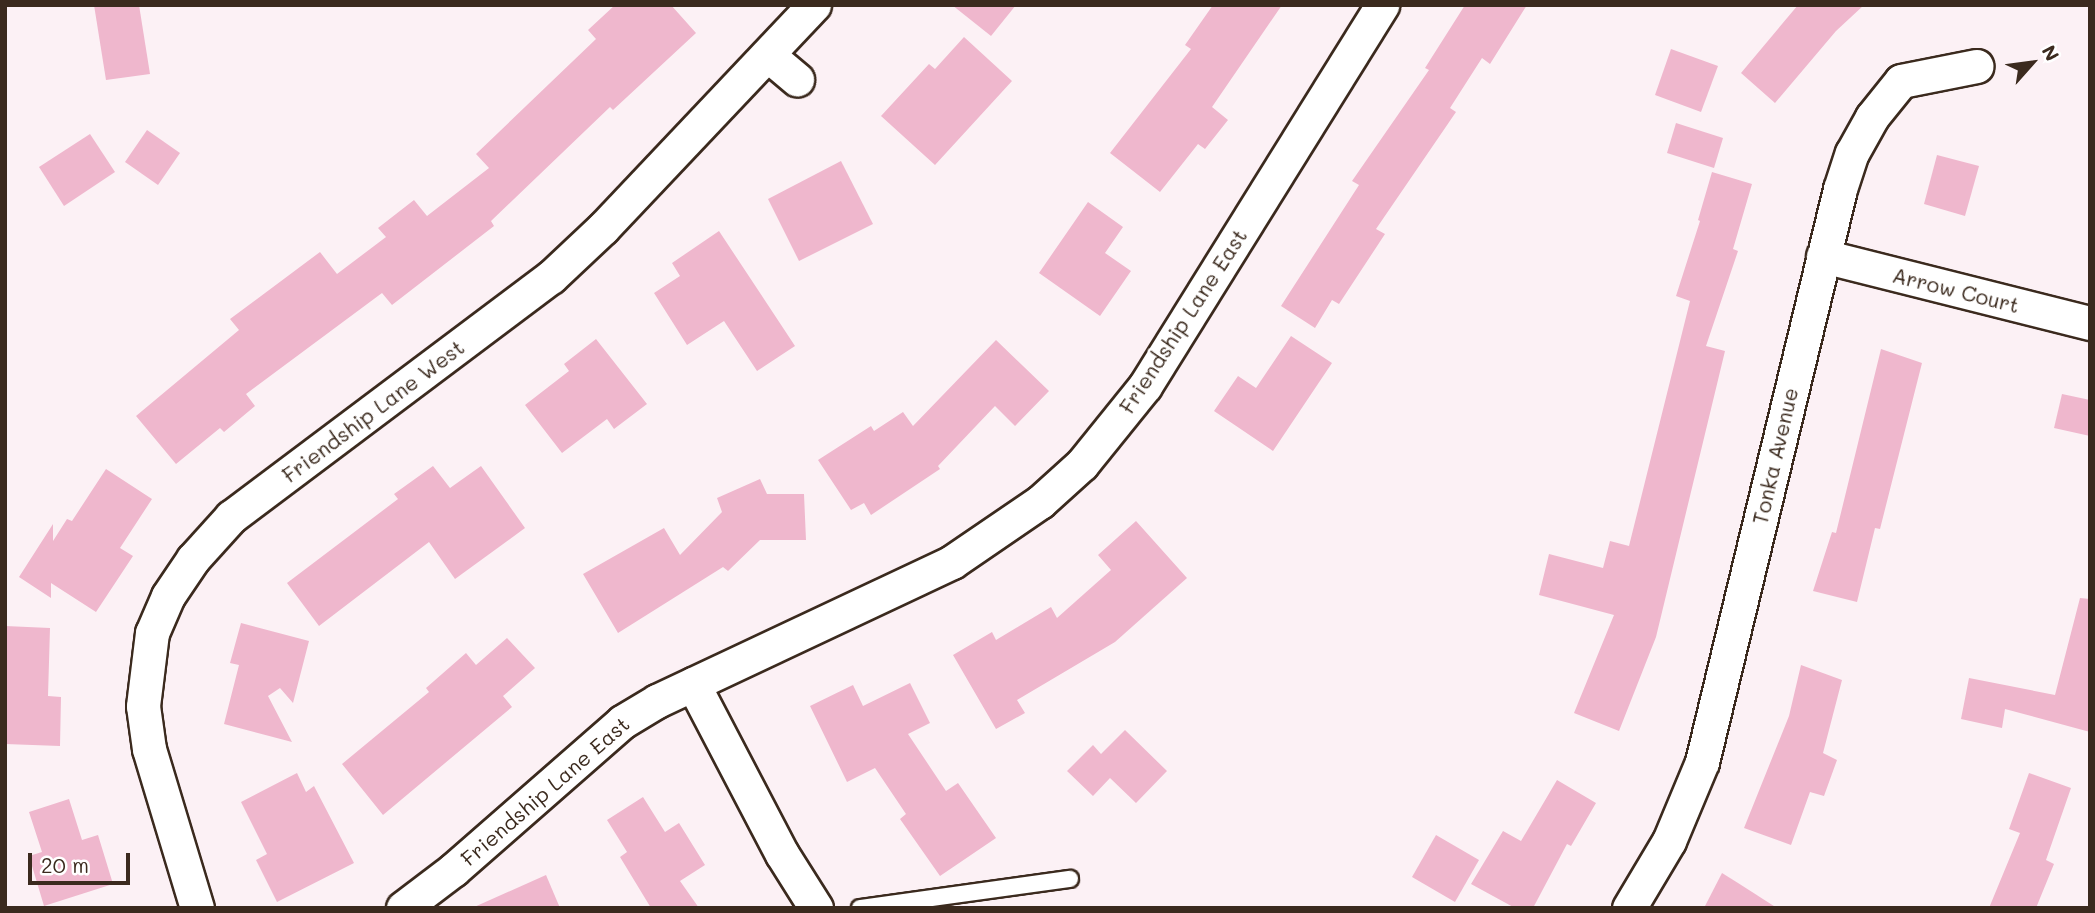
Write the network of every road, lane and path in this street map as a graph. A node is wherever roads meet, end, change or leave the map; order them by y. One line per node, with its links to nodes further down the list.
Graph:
1 (814, 5): 3 (street, Friendship Lane West)
2 (1382, 5): 8 (street, Friendship Lane East)
3 (768, 55): 5 (street); 10 (street, Friendship Lane West)
4 (1977, 66): 6 (street, Tonka Avenue)
5 (797, 79)
6 (1823, 256): 7 (street, Arrow Court); 14 (street, Tonka Avenue)
7 (2090, 323)
8 (693, 684): 11 (street, Friendship Lane East); 12 (street)
9 (1070, 879): 13 (lane)
10 (197, 908)
11 (403, 908)
12 (816, 908)
13 (860, 908)
14 (1629, 908)

